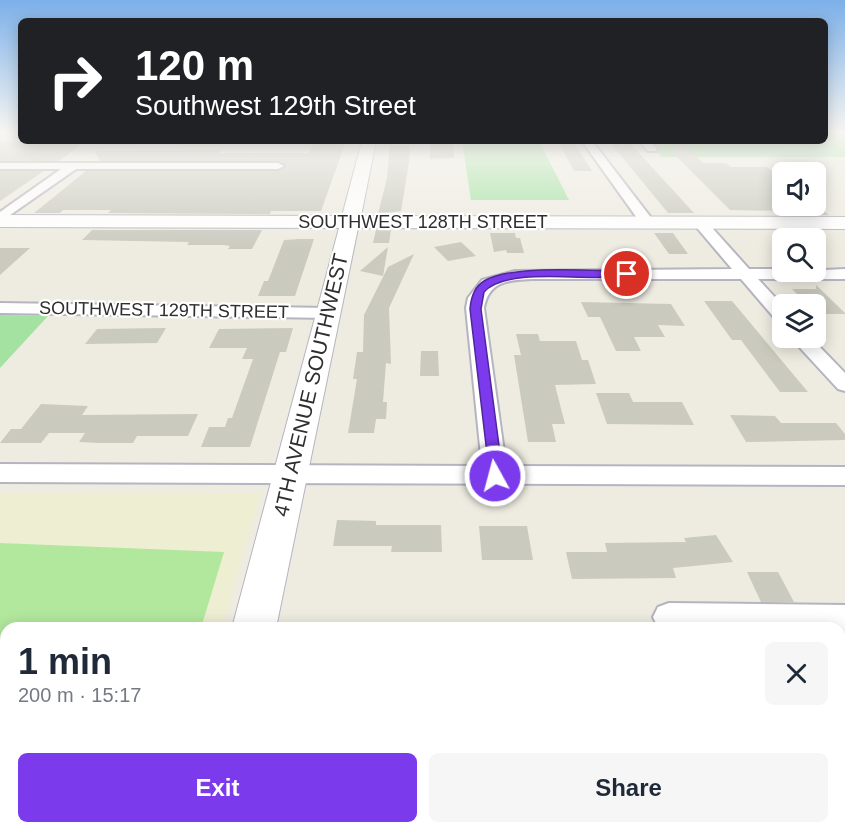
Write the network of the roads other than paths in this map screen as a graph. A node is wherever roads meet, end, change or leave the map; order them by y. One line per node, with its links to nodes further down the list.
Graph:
1 (64, 172): 4 (street)
2 (361, 172): 5 (main road, 4TH AVENUE SOUTHWEST)
3 (610, 172): 6 (street)
4 (0, 219): 5 (main road, SOUTHWEST 128TH STREET)
5 (348, 222): 6 (main road, SOUTHWEST 128TH STREET); 13 (main road, 4TH AVENUE SOUTHWEST)
6 (647, 222): 7 (main road, SOUTHWEST 128TH STREET)
7 (700, 223): 8 (main road, SOUTHWEST 128TH STREET); 9 (street)
8 (845, 223)
9 (744, 274): 10 (street); 11 (street); 18 (street)
10 (845, 274)
11 (772, 305)
12 (0, 308): 13 (street, SOUTHWEST 129TH STREET)
13 (328, 313): 17 (main road, 4TH AVENUE SOUTHWEST)
14 (810, 348): 15 (street)
15 (845, 385)
16 (0, 474): 17 (street)
17 (290, 476): 18 (street); 22 (main road, 4TH AVENUE SOUTHWEST)
18 (495, 476): 19 (street)
19 (845, 476)
20 (669, 617): 21 (street)
21 (845, 618)
22 (255, 622)

